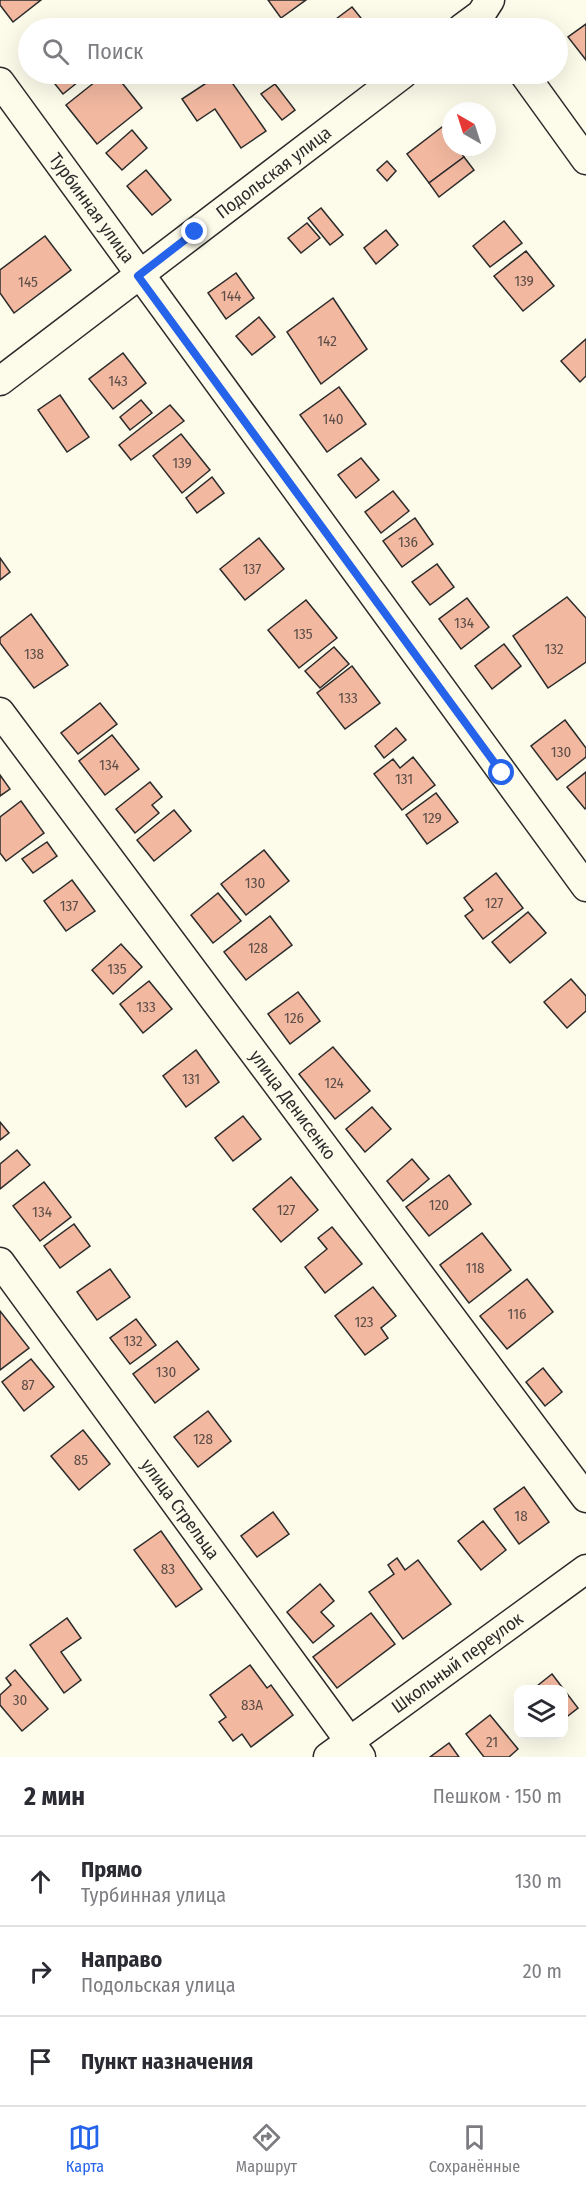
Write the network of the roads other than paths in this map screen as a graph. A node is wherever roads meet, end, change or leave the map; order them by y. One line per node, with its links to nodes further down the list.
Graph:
1 (0, 82): 5 (street, Турбинная улица)
2 (391, 84): 5 (street, Подольская улица)
3 (531, 84): 4 (street)
4 (586, 160)
5 (138, 276): 6 (street, Подольская улица); 8 (street, Турбинная улица)
6 (0, 381)
7 (0, 712): 10 (street, улица Денисенко)
8 (586, 888)
9 (0, 1262): 12 (street, улица Стрельца)
10 (586, 1498)
11 (586, 1569): 12 (street, Школьный переулок)
12 (346, 1752)

